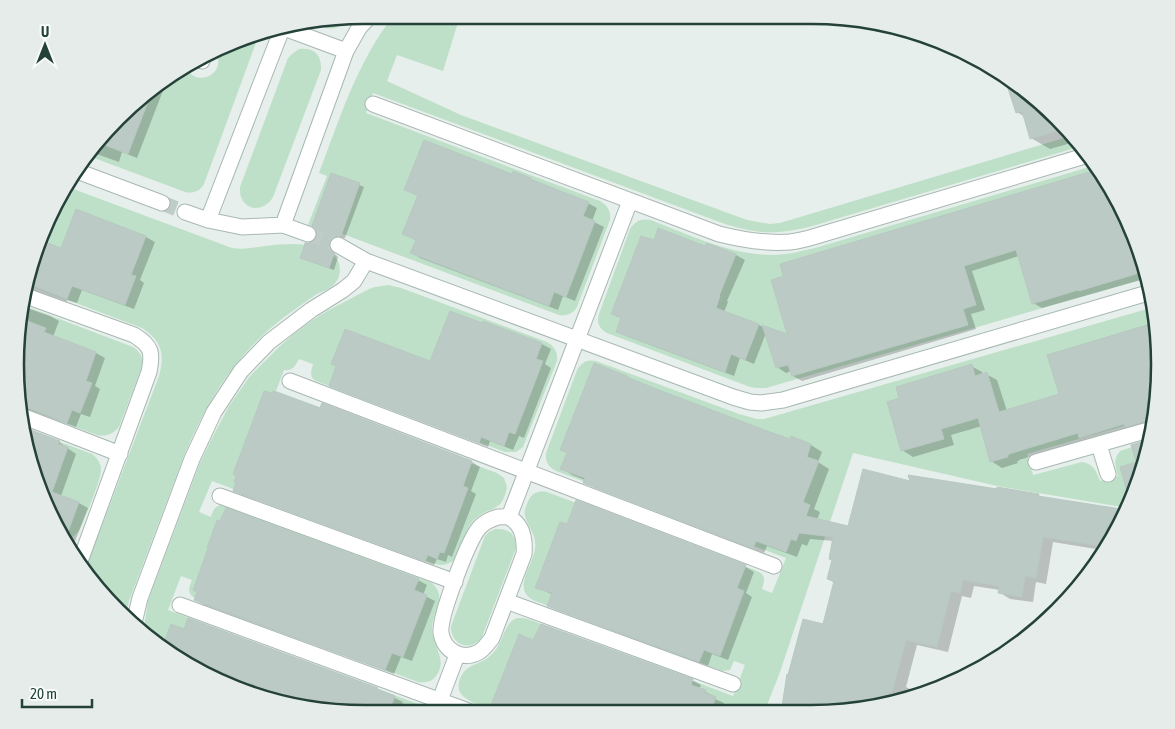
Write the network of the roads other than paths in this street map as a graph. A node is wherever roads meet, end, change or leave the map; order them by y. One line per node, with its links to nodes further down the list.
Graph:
1 (363, 24): 4 (street)
2 (292, 31): 4 (street)
3 (281, 34): 11 (street)
4 (346, 51): 12 (street)
5 (373, 104): 8 (street)
6 (1081, 157): 8 (street)
7 (82, 173): 9 (street)
8 (630, 200): 18 (street)
9 (162, 203)
10 (185, 212): 11 (street)
11 (208, 220): 12 (street)
12 (283, 225): 13 (street)
13 (308, 234)
14 (338, 245): 15 (street)
15 (366, 261): 18 (street); 34 (street)
16 (1144, 294): 18 (street)
17 (30, 297): 23 (street)
18 (577, 339): 25 (street)
19 (290, 382): 25 (street)
20 (28, 418): 23 (street)
21 (1145, 431): 22 (street)
22 (1099, 445): 24 (street); 26 (street)
23 (120, 454): 29 (street)
24 (1036, 462)
25 (526, 472): 28 (street); 30 (street)
26 (1108, 474)
27 (220, 496): 31 (street)
28 (509, 517): 31 (street); 32 (street)
29 (79, 551)
30 (774, 566)
31 (455, 582): 35 (street)
32 (506, 601): 35 (street); 36 (street)
33 (180, 605): 37 (street)
34 (136, 617)
35 (457, 655): 37 (street)
36 (733, 684)
37 (440, 700): 38 (street)
38 (453, 705)

